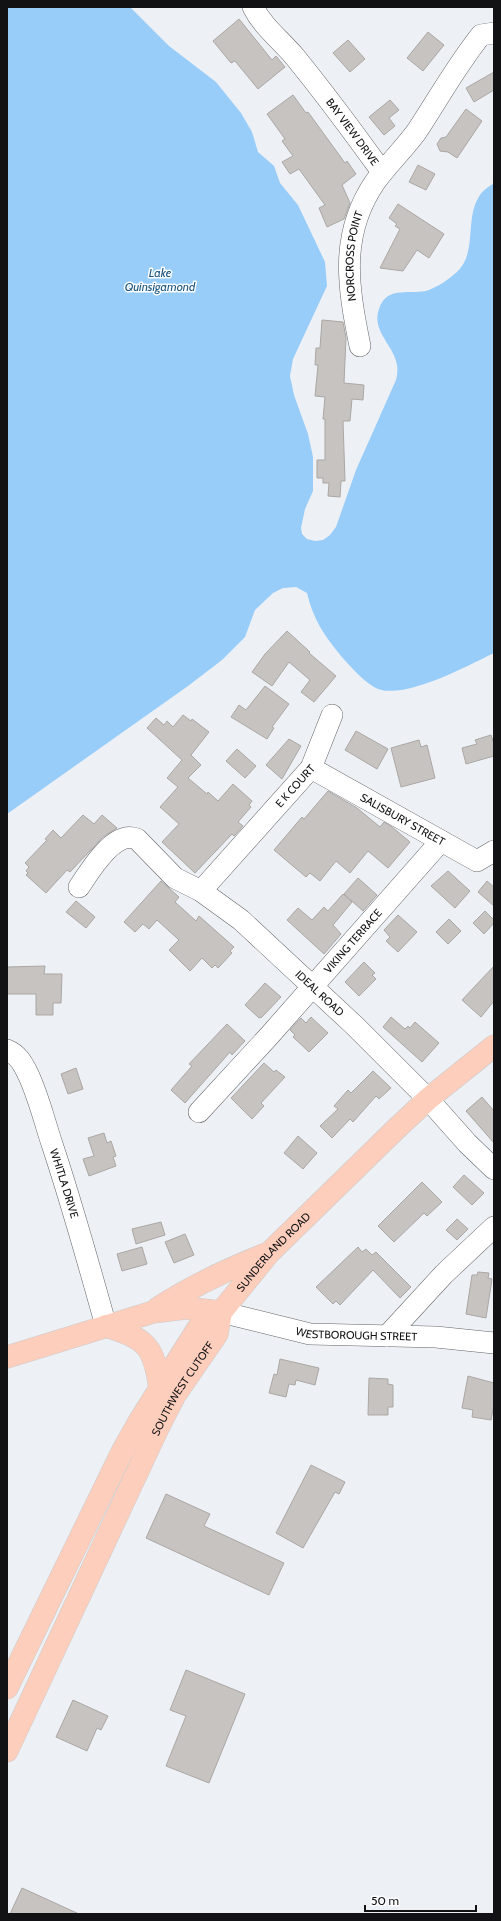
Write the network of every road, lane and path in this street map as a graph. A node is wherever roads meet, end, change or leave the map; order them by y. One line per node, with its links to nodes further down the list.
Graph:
1 (254, 7): 3 (street, BAY VIEW DRIVE)
2 (494, 33): 3 (street, BAY VIEW DRIVE)
3 (382, 172): 4 (street, NORCROSS POINT)
4 (360, 346)
5 (332, 715): 6 (street, E K COURT)
6 (311, 768): 7 (street, SALISBURY STREET); 10 (street, E K COURT)
7 (441, 841): 8 (street, SALISBURY STREET); 11 (street, VIKING TERRACE)
8 (494, 851)
9 (79, 887): 10 (street, IDEAL ROAD)
10 (201, 891): 11 (street, IDEAL ROAD)
11 (312, 987): 14 (street, IDEAL ROAD); 15 (street, VIKING TERRACE)
12 (494, 1046): 14 (main road, SUNDERLAND ROAD)
13 (7, 1050): 21 (street, WHITLA DRIVE)
14 (428, 1099): 16 (street, IDEAL ROAD); 18 (main road, SUNDERLAND ROAD)
15 (199, 1112)
16 (494, 1169)
17 (494, 1227): 22 (street)
18 (269, 1253): 19 (main road); 20 (main road, SUNDERLAND ROAD)
19 (153, 1312): 20 (main road); 21 (main road)
20 (221, 1312): 22 (street, WESTBOROUGH STREET); 25 (main road, SOUTHWEST CUTOFF); 27 (main road, SOUTHWEST CUTOFF)
21 (106, 1326): 24 (main road); 25 (main road)
22 (387, 1336): 23 (street, WESTBOROUGH STREET)
23 (494, 1343)
24 (7, 1357)
25 (160, 1388): 26 (main road, SOUTHWEST CUTOFF)
26 (8, 1684)
27 (7, 1751)

